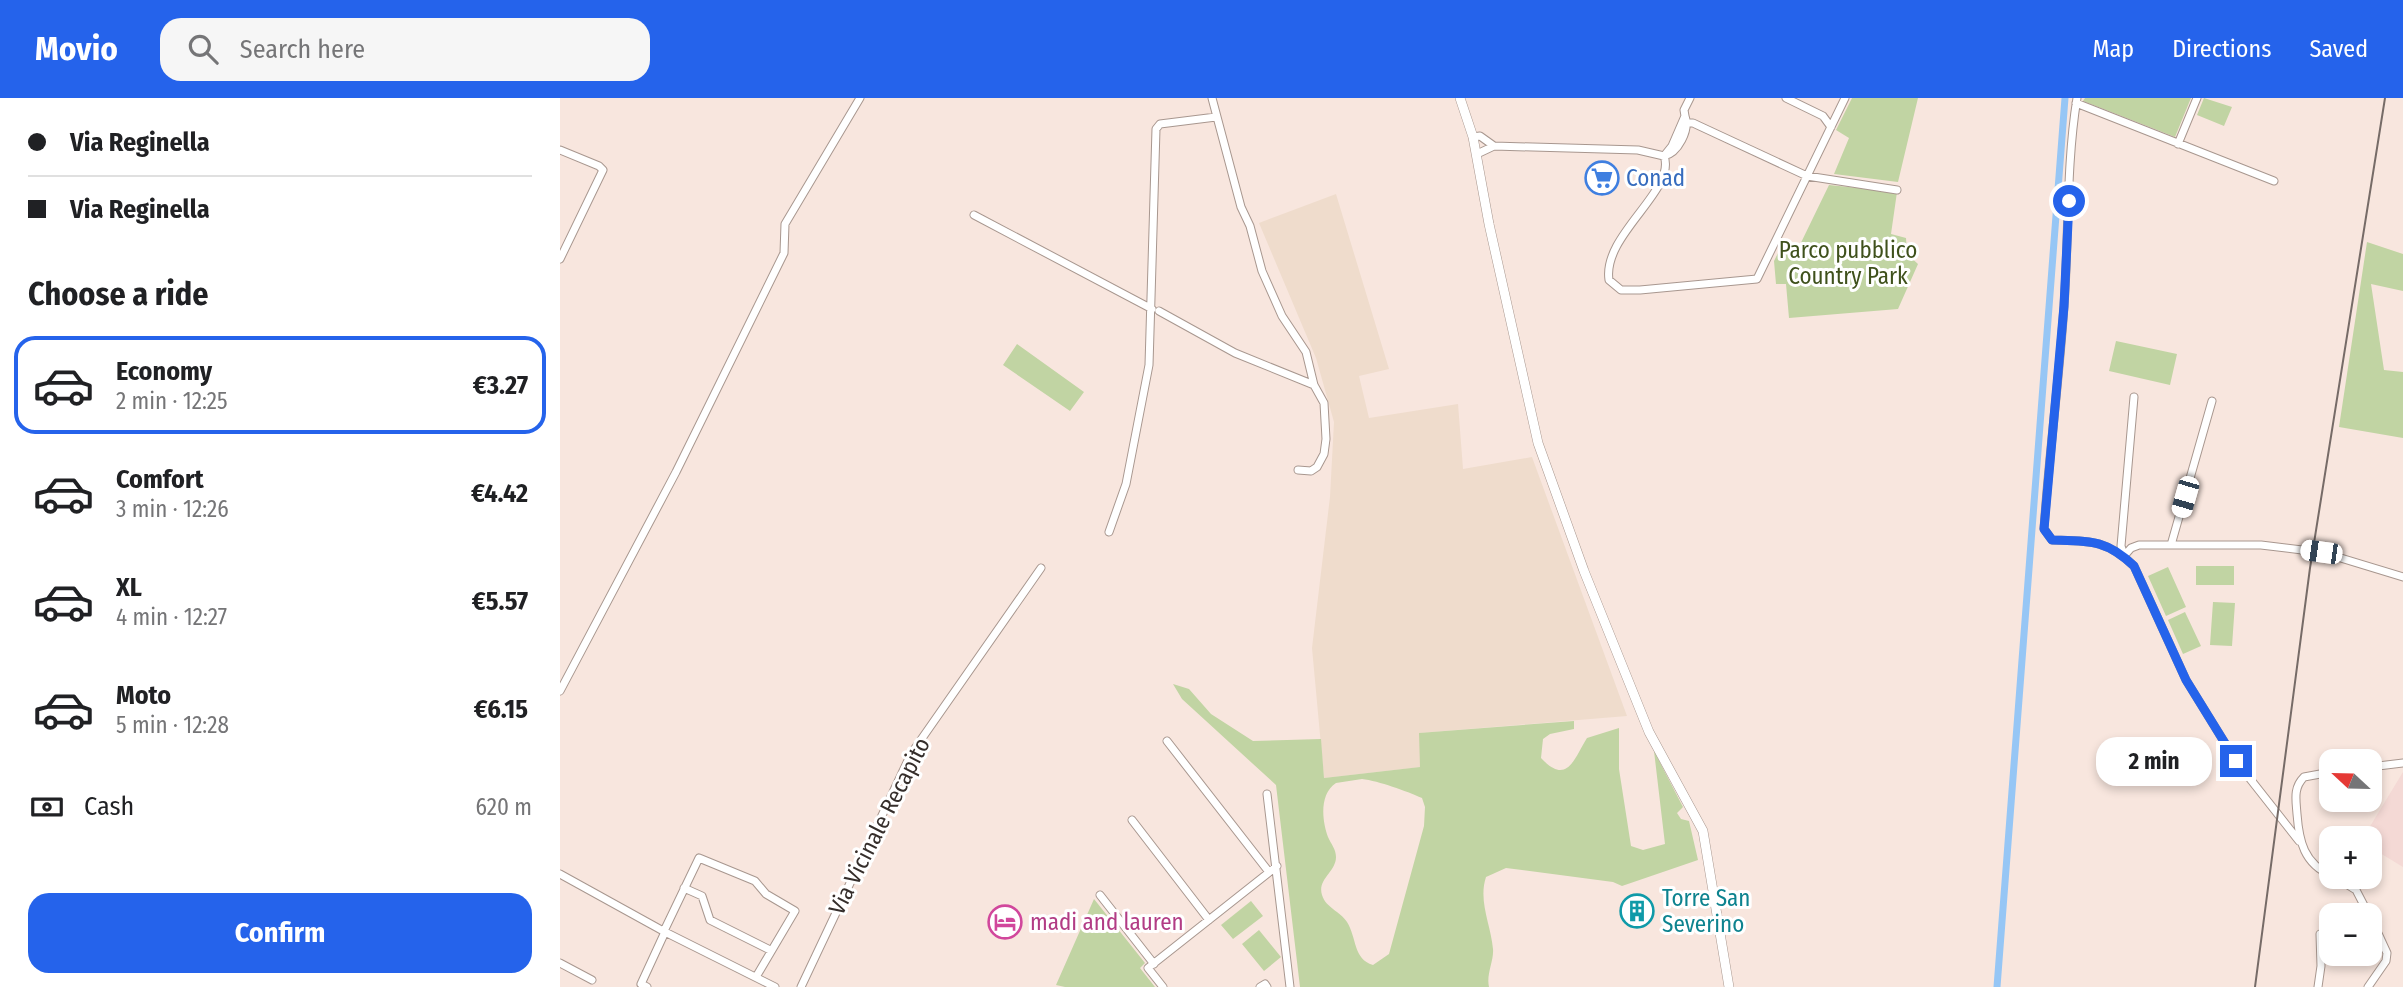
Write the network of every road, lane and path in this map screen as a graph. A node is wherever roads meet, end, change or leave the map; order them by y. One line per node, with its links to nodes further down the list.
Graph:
1 (860, 98): 33 (street)
2 (1212, 98): 9 (street)
3 (1460, 98): 12 (street)
4 (1690, 98): 10 (street)
5 (1786, 98): 11 (street)
6 (1846, 98): 11 (street)
7 (2197, 98): 13 (street)
8 (2077, 101): 13 (street); 30 (street)
9 (1216, 117): 23 (street); 24 (street)
10 (1686, 119): 17 (street); 18 (street)
11 (1831, 127): 18 (street)
12 (1474, 137): 14 (street); 16 (street)
13 (2178, 144): 19 (street)
14 (1494, 146): 16 (street); 17 (street)
15 (560, 150): 22 (street)
16 (1477, 154): 63 (street)
17 (1664, 156): 18 (street)
18 (1807, 176): 20 (street)
19 (2274, 181)
20 (1898, 190)
21 (974, 215): 23 (street)
22 (560, 260)
23 (1156, 310): 24 (street); 28 (street)
24 (1314, 384): 27 (street)
25 (2134, 397): 30 (street)
26 (2212, 401): 29 (street)
27 (1298, 470)
28 (1109, 531)
29 (2171, 545): 30 (street); 32 (street, bridge)
30 (2124, 556): 40 (street)
31 (1041, 568): 58 (street, Via Vicinale Recapito)
32 (2403, 577)
33 (560, 691)
34 (1167, 741): 43 (street)
35 (2403, 763): 36 (street)
36 (2382, 766)
37 (2319, 773): 40 (street)
38 (1267, 794): 41 (street)
39 (1132, 820): 47 (street)
40 (2299, 841): 42 (street)
41 (1277, 866): 43 (street); 62 (street)
42 (2319, 867)
43 (1269, 872): 47 (street)
44 (560, 874): 48 (street)
45 (684, 888): 48 (street); 50 (street); 50 (street)
46 (1100, 895): 52 (street)
47 (1209, 920): 52 (street)
48 (664, 931): 54 (street); 57 (street)
49 (2382, 943): 65 (street)
50 (770, 950): 54 (street)
51 (560, 963): 55 (street)
52 (1154, 964): 59 (street)
53 (2321, 966): 64 (street)
54 (756, 977): 56 (street)
55 (592, 980)
56 (770, 986)
57 (647, 987)
58 (801, 987)
59 (1163, 987)
60 (1260, 987): 61 (street)
61 (1267, 987)
62 (1290, 987)
63 (1729, 987)
64 (2318, 987)
65 (2368, 987)

